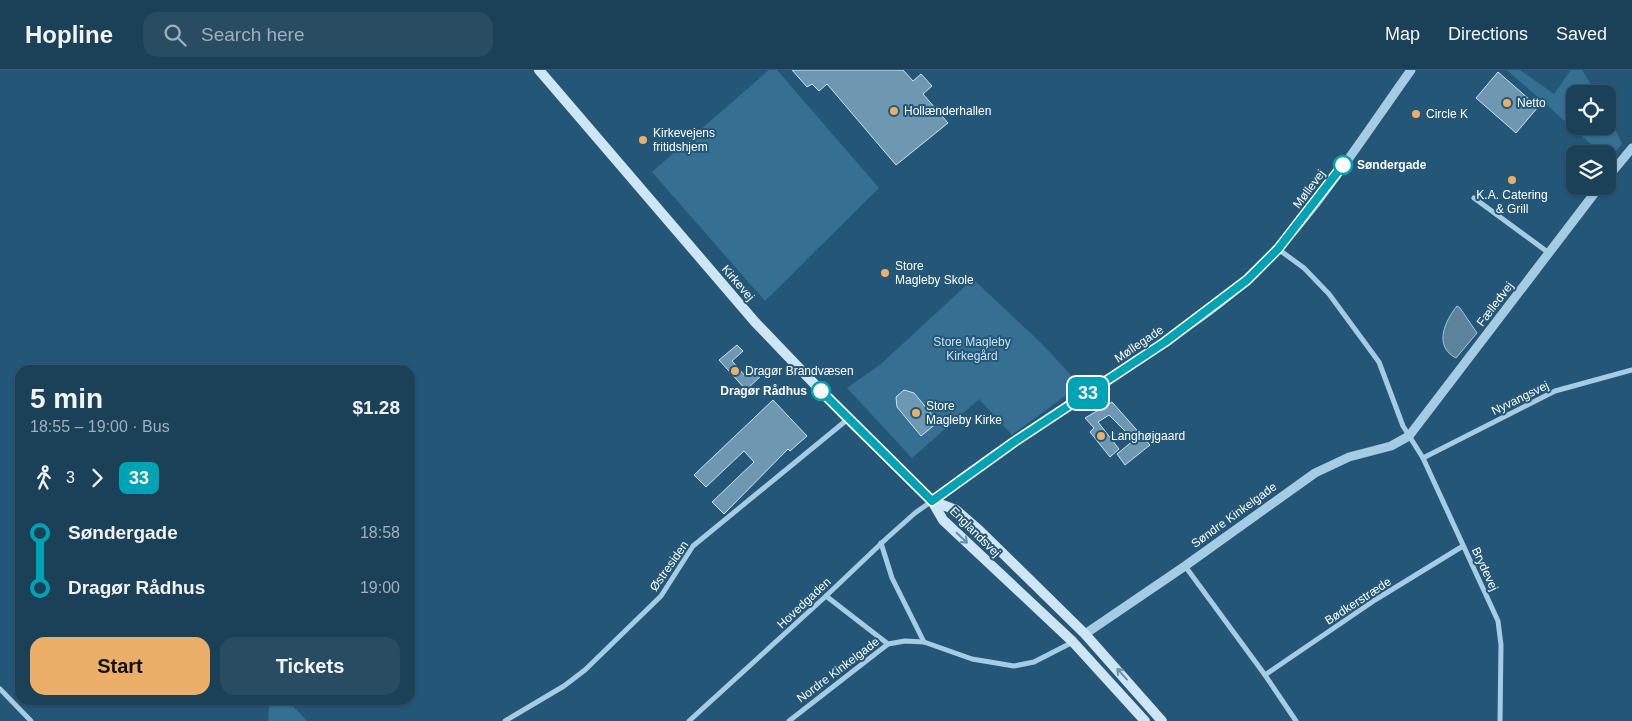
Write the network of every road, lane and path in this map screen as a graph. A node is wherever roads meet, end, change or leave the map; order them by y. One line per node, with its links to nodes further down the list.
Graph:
1 (539, 70): 10 (main road, Kirkevej)
2 (1411, 70): 7 (street, Møllevej)
3 (1632, 148): 4 (street)
4 (1616, 167)
5 (1593, 195): 8 (street, Fælledvej)
6 (1474, 198): 8 (street)
7 (1278, 249): 11 (street); 13 (street, Møllegade)
8 (1549, 253): 11 (street, Fælledvej)
9 (1632, 370): 12 (street, Nyvangsvej)
10 (848, 420): 13 (main road, Kirkevej); 28 (street, Østresiden)
11 (1409, 436): 12 (street, Brydevej); 16 (street, Søndre Kinkelgade)
12 (1423, 458): 15 (street, Brydevej)
13 (932, 501): 14 (street, Hovedgaden); 18 (main road, Englandsvej); 20 (main road, Englandsvej, one-way to 20)
14 (880, 544): 17 (street, Hovedgaden); 19 (street)
15 (1464, 546): 22 (street, Bødkerstræde); 33 (street, Brydevej)
16 (1185, 566): 18 (street, Søndre Kinkelgade); 22 (street)
17 (826, 596): 21 (street); 26 (street, Hovedgaden)
18 (1085, 634): 31 (main road, Englandsvej, one-way to 18)
19 (924, 642): 20 (street, Nordre Kinkelgade); 21 (street, Nordre Kinkelgade)
20 (1073, 642): 30 (main road, Englandsvej)
21 (888, 644): 29 (street, Nordre Kinkelgade)
22 (1265, 674): 32 (street)
23 (0, 689): 24 (street)
24 (15, 704)
25 (16, 705): 27 (street)
26 (692, 720)
27 (31, 721)
28 (505, 721)
29 (789, 721)
30 (1145, 721)
31 (1162, 721)
32 (1296, 721)
33 (1500, 721)

